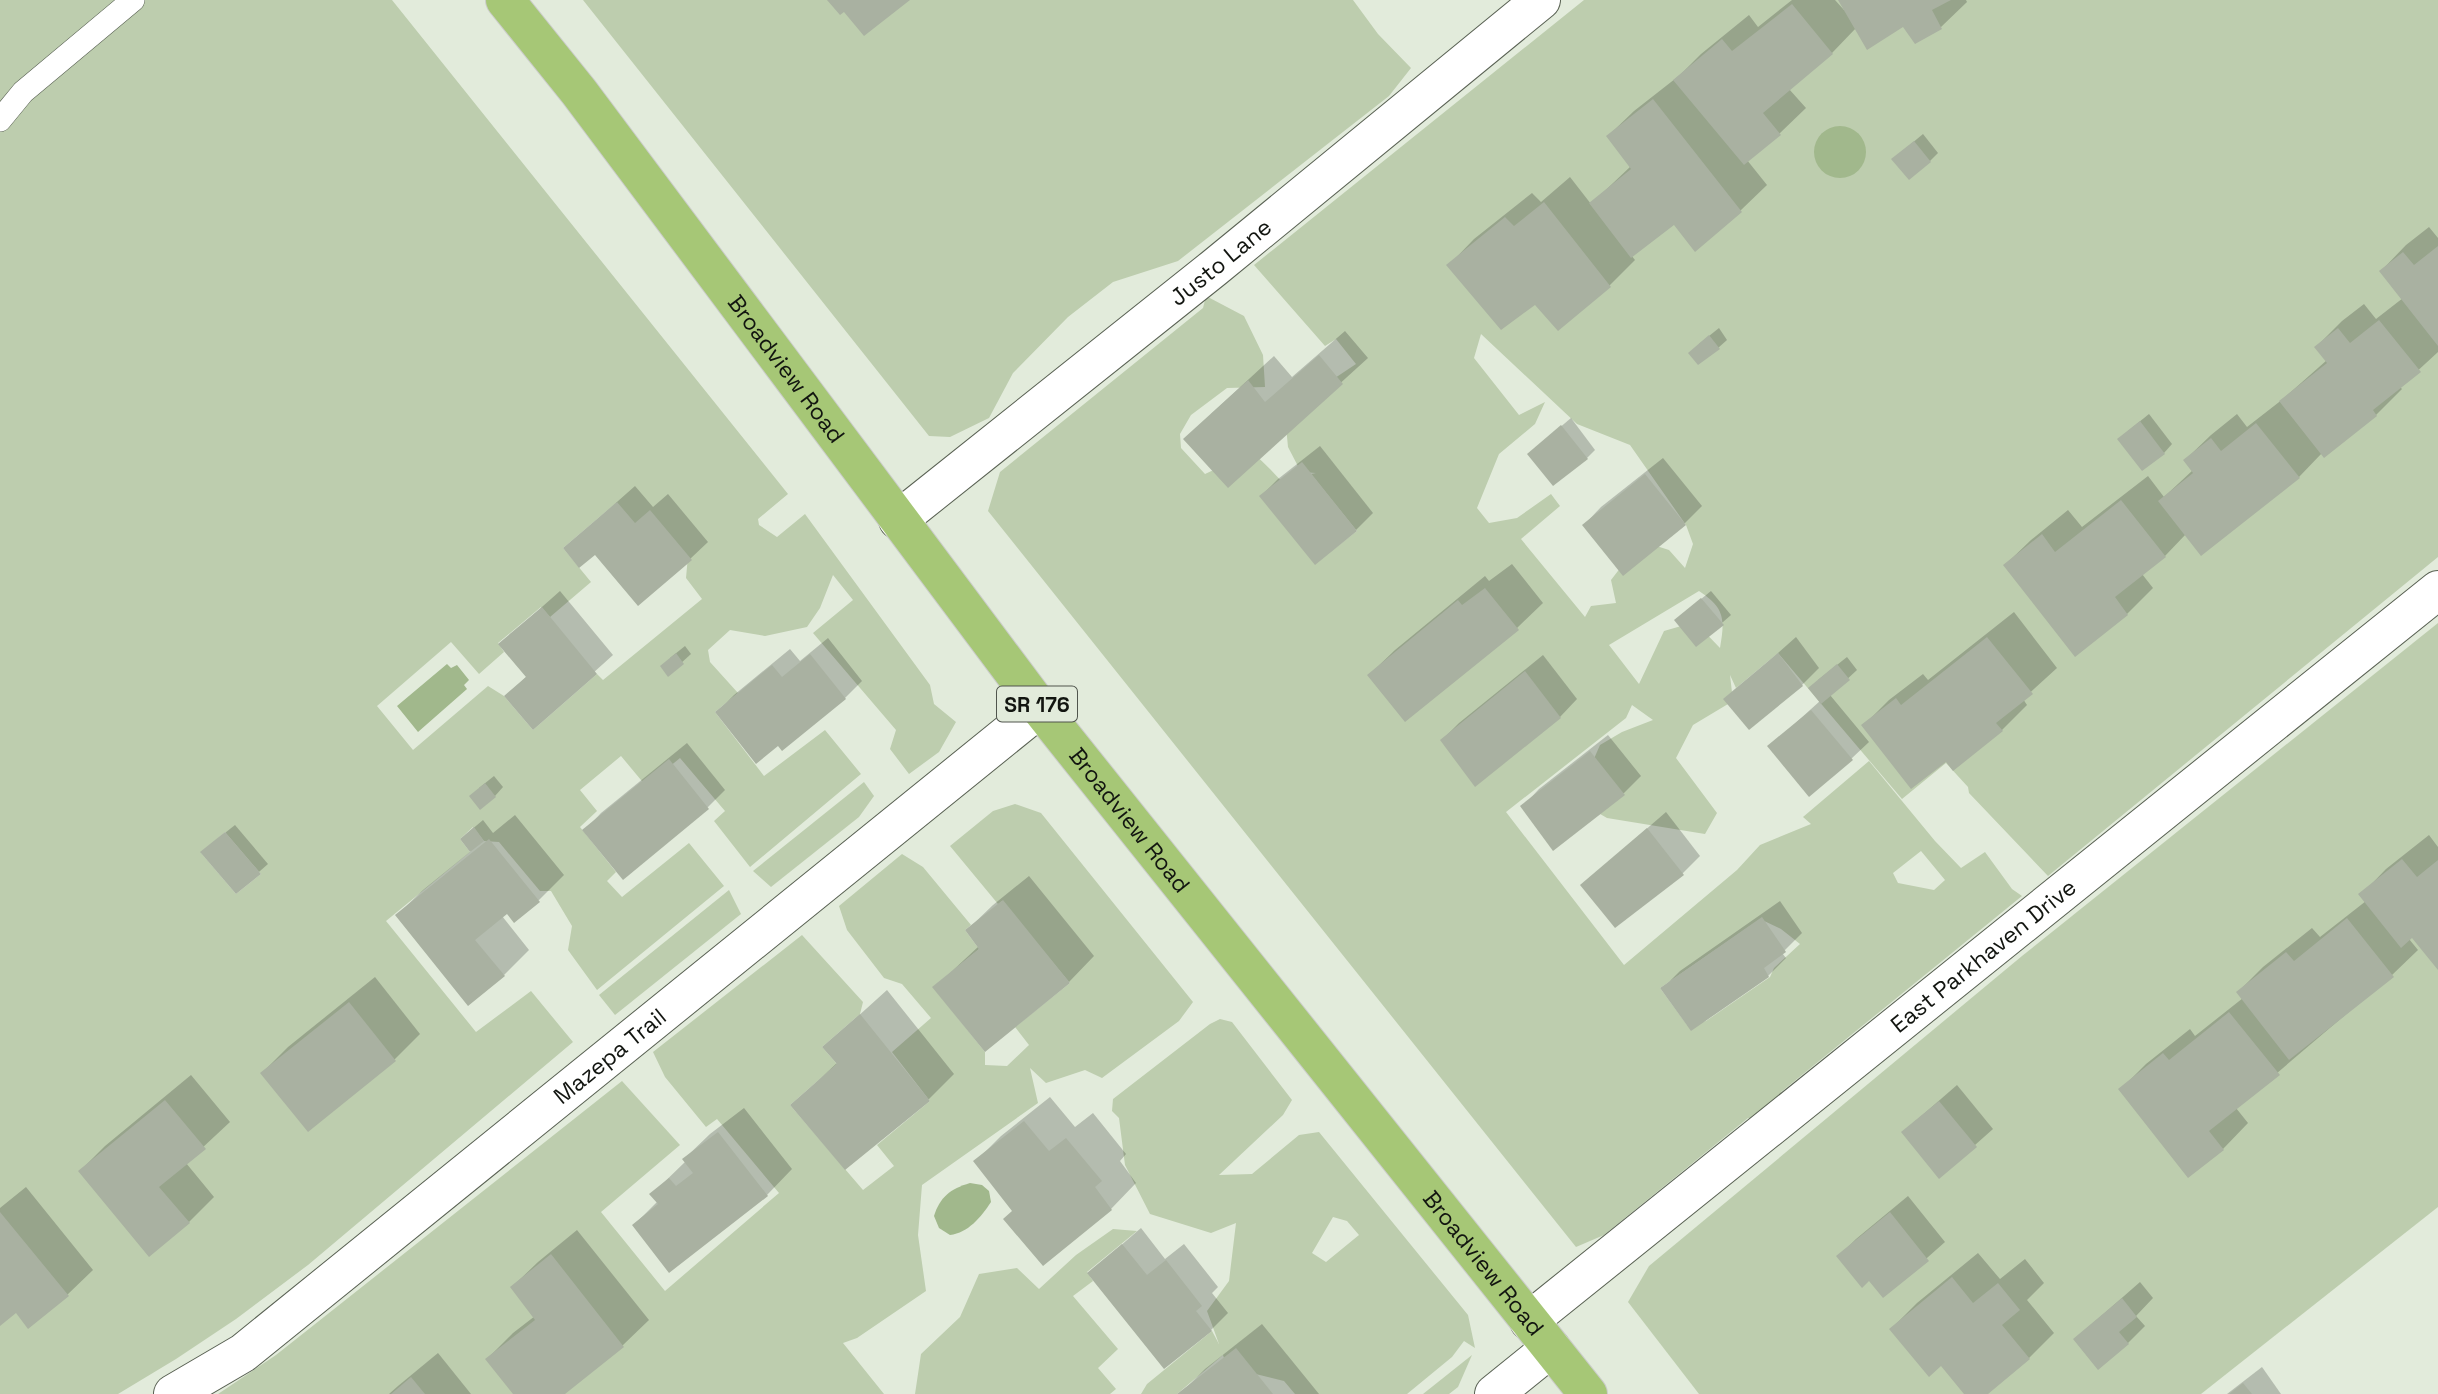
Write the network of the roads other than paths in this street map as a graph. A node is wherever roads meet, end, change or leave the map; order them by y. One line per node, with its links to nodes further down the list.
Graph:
1 (133, 0): 4 (lane)
2 (505, 0): 5 (main road, Broadview Road / SR 176)
3 (1541, 0): 5 (street, Justo Lane)
4 (0, 120)
5 (898, 520): 7 (main road, Broadview Road / SR 176)
6 (2438, 590): 8 (street, East Parkhaven Drive)
7 (1040, 708): 8 (main road, Broadview Road / SR 176); 9 (street, Mazepa Trail)
8 (1540, 1334): 10 (street, East Parkhaven Drive); 11 (main road, Broadview Road / SR 176)
9 (173, 1394)
10 (1494, 1394)
11 (1588, 1394)

